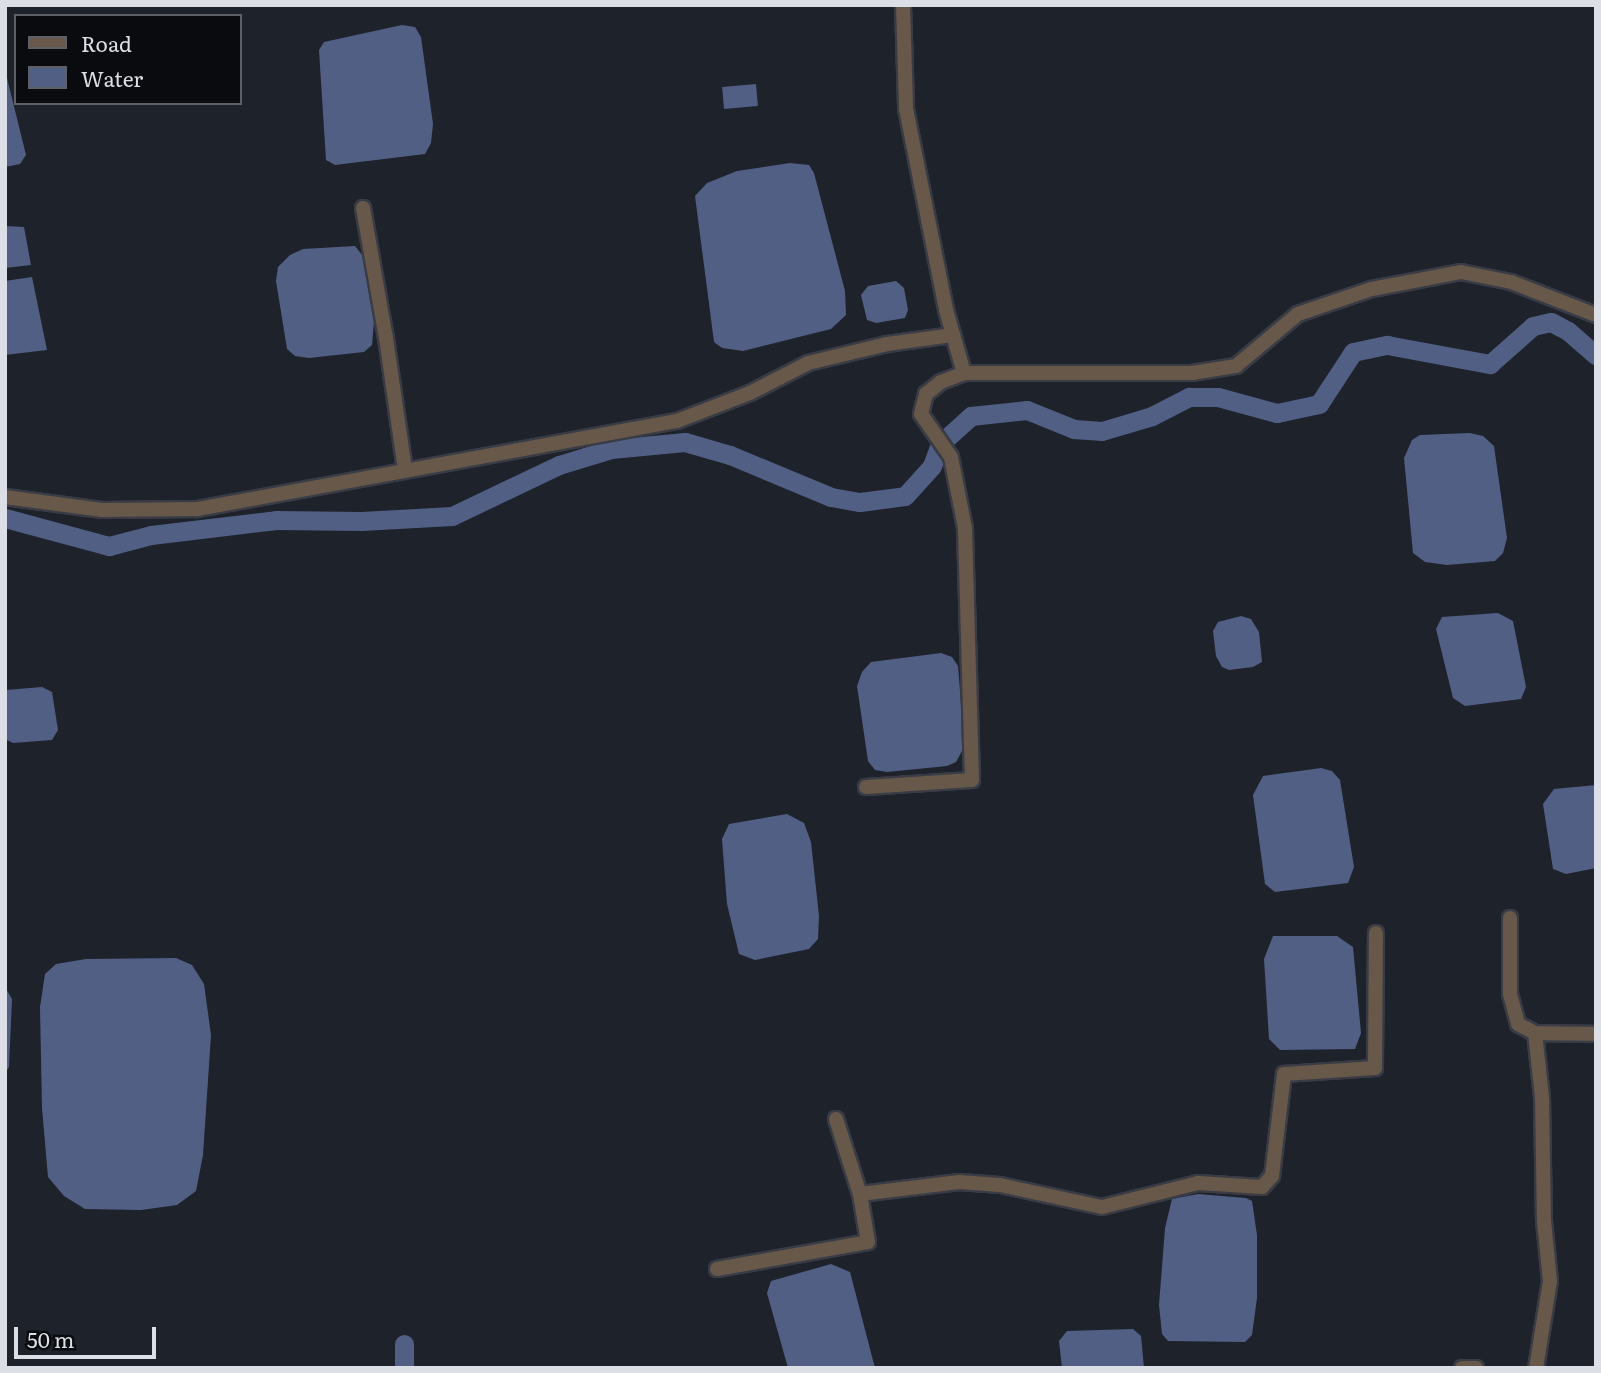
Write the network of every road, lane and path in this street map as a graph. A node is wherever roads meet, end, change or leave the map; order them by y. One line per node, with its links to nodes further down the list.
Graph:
1 (903, 5): 4 (street)
2 (363, 208): 6 (street)
3 (1596, 315): 5 (street)
4 (953, 335): 5 (street); 6 (street)
5 (964, 373): 8 (street)
6 (404, 470): 7 (street)
7 (5, 497)
8 (866, 787)
9 (1510, 918): 11 (street)
10 (1376, 933): 14 (street)
11 (1535, 1034): 12 (street); 18 (street)
12 (1596, 1034)
13 (836, 1119): 14 (street)
14 (860, 1194): 15 (street)
15 (718, 1269)
16 (1462, 1368): 17 (street)
17 (1476, 1368)
18 (1536, 1368)

